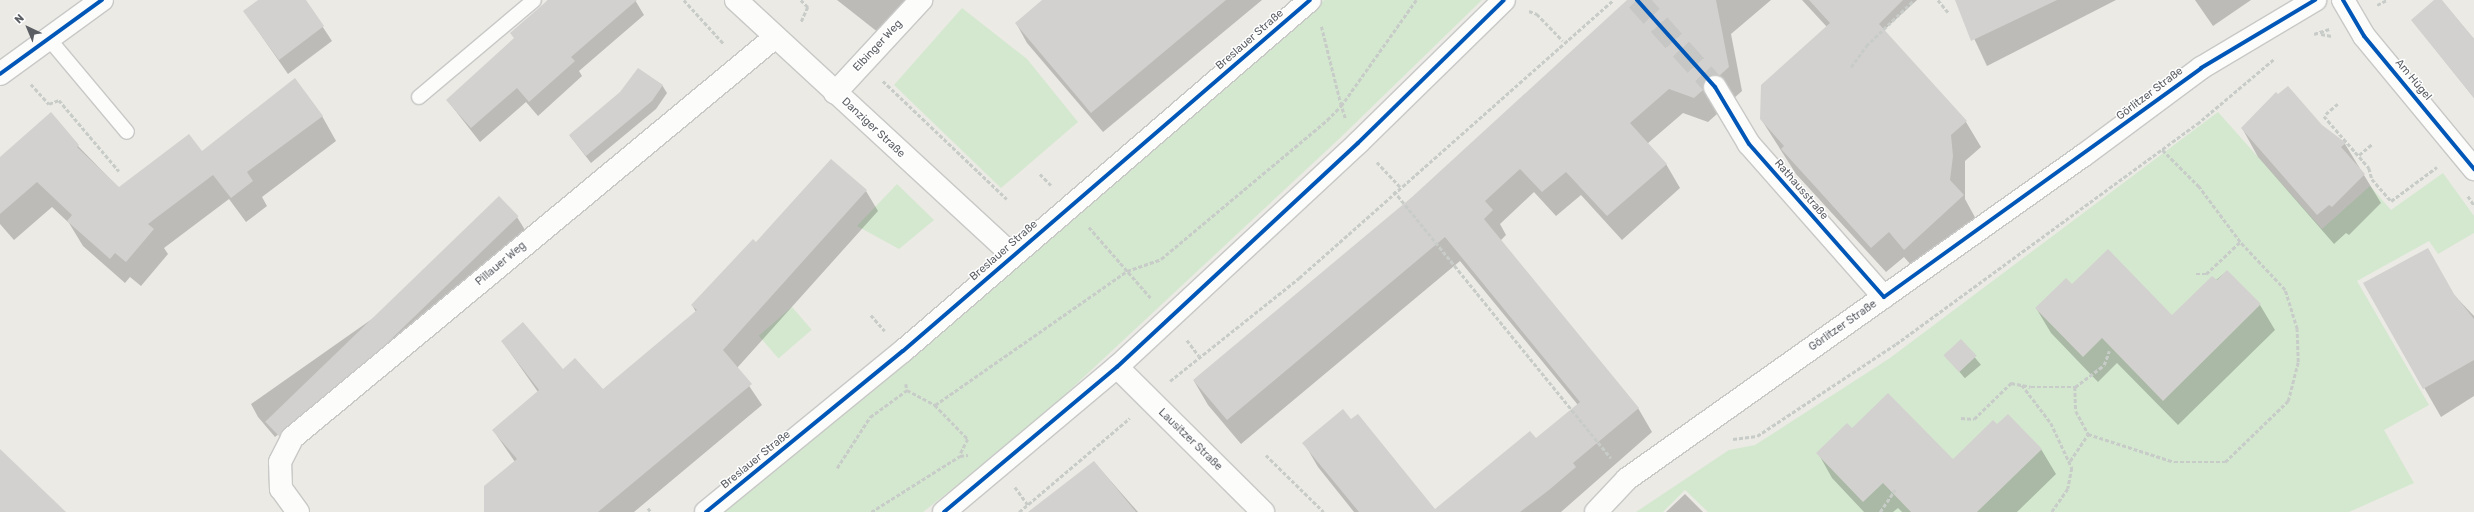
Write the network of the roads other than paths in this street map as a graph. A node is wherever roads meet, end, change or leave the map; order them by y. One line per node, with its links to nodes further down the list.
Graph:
1 (102, 0): 10 (street)
2 (534, 0): 14 (lane)
3 (736, 0): 9 (street, Danziger Straße)
4 (921, 0): 13 (street, Elbinger Weg)
5 (2315, 0): 18 (street, Görlitzer Straße)
6 (1309, 1): 17 (street, Breslauer Straße)
7 (1503, 1): 19 (street)
8 (2347, 9): 16 (street, Am Hügel)
9 (774, 38): 13 (street, Danziger Straße); 20 (street, Pillauer Weg)
10 (49, 39): 11 (street); 15 (lane)
11 (0, 74)
12 (1714, 87): 18 (street, Rathausstraße)
13 (835, 93): 17 (street, Danziger Straße)
14 (419, 97)
15 (127, 132)
16 (2474, 169)
17 (1012, 255): 21 (street, Breslauer Straße)
18 (1884, 297): 24 (street, Görlitzer Straße)
19 (1117, 367): 22 (street); 23 (street, Lausitzer Straße)
20 (298, 512)
21 (706, 512)
22 (944, 512)
23 (1264, 512)
24 (1596, 512)

